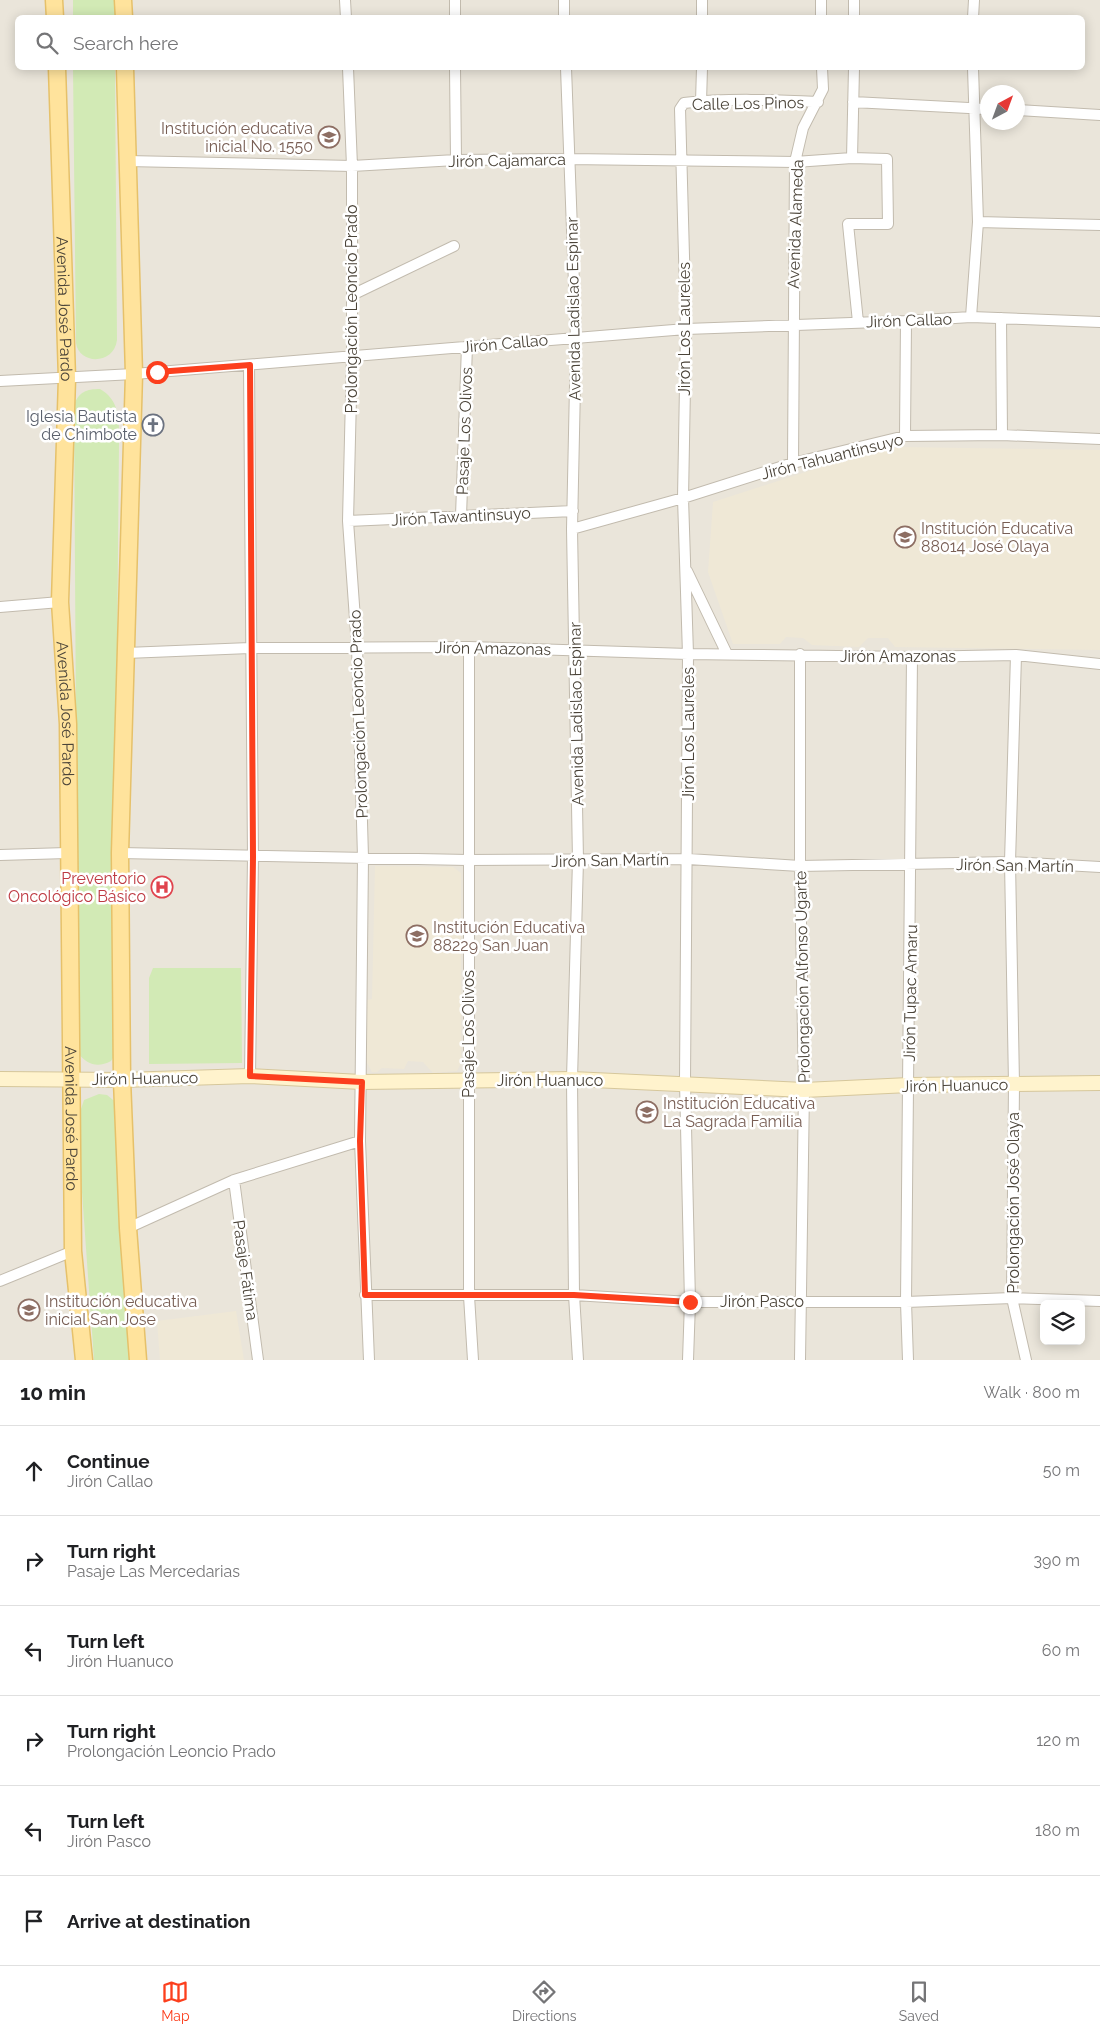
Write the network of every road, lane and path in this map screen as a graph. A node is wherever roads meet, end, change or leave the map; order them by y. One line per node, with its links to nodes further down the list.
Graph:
1 (54, 0): 10 (main road)
2 (124, 0): 11 (main road)
3 (345, 0): 12 (street)
4 (455, 0): 13 (street)
5 (564, 0): 14 (street)
6 (702, 0): 15 (street)
7 (821, 0): 16 (street)
8 (854, 0): 17 (street)
9 (974, 0): 18 (street)
10 (55, 15)
11 (124, 15)
12 (346, 15)
13 (455, 15)
14 (564, 15)
15 (702, 15)
16 (821, 15)
17 (854, 15)
18 (974, 15)
19 (57, 70): 59 (main road, Avenida José Pardo)
20 (125, 70): 40 (main road)
21 (348, 70): 42 (street, Prolongación Leoncio Prado)
22 (455, 70): 38 (street)
23 (566, 70): 37 (street, Avenida Ladislao Espinar)
24 (702, 70): 28 (street)
25 (822, 70): 29 (street, Avenida Alameda)
26 (854, 70): 30 (street)
27 (973, 70): 31 (street)
28 (702, 102): 29 (street, Calle Los Pinos); 33 (street, Calle Los Pinos)
29 (818, 102): 41 (street, Avenida Alameda)
30 (854, 102): 31 (street); 36 (street)
31 (973, 108): 32 (street); 43 (street)
32 (980, 108)
33 (680, 109): 39 (street, Jirón Los Laureles)
34 (1025, 110): 35 (street)
35 (1100, 115)
36 (852, 158): 41 (street, Jirón Cajamarca); 50 (street, Jirón Cajamarca)
37 (568, 159): 38 (street, Jirón Cajamarca); 39 (street, Jirón Cajamarca); 54 (street, Avenida Ladislao Espinar)
38 (456, 160): 42 (street, Jirón Cajamarca)
39 (680, 160): 41 (street, Jirón Cajamarca); 53 (street, Jirón Los Laureles)
40 (127, 161): 42 (street, Jirón Cajamarca); 58 (main road)
41 (795, 162): 52 (street, Avenida Alameda)
42 (352, 166): 46 (street, Prolongación Leoncio Prado)
43 (978, 222): 44 (street); 47 (street)
44 (1100, 225)
45 (454, 246): 46 (street)
46 (352, 295): 56 (street, Prolongación Leoncio Prado)
47 (971, 317): 48 (street, Jirón Callao); 49 (street, Jirón Callao)
48 (1000, 318): 51 (street, Jirón Callao); 61 (street)
49 (906, 321): 50 (street, Jirón Callao); 62 (street)
50 (858, 322): 52 (street, Jirón Callao)
51 (1100, 322)
52 (792, 326): 53 (street, Jirón Callao); 64 (street, Avenida Alameda)
53 (686, 329): 54 (street, Jirón Callao); 65 (street, Jirón Los Laureles)
54 (576, 338): 55 (street, Jirón Callao); 66 (street, Avenida Ladislao Espinar)
55 (467, 346): 56 (street, Jirón Callao); 67 (street, Pasaje Los Olivos)
56 (352, 355): 57 (street, Jirón Callao); 68 (street, Prolongación Leoncio Prado)
57 (250, 365): 58 (street, Jirón Callao); 75 (street)
58 (134, 374): 59 (street, Jirón Callao); 77 (main road)
59 (67, 378): 60 (street, Jirón Callao); 71 (main road, Avenida José Pardo)
60 (0, 381)
61 (1002, 435): 62 (street, Jirón Tahuantinsuyo); 63 (street, Jirón Tahuantinsuyo)
62 (905, 436): 64 (street, Jirón Tahuantinsuyo)
63 (1100, 439)
64 (793, 463): 65 (street, Jirón Tahuantinsuyo)
65 (682, 498): 69 (street, Jirón Tahuantinsuyo); 70 (street, Jirón Los Laureles)
66 (573, 510): 67 (street, Jirón Tawantinsuyo); 69 (street, Avenida Ladislao Espinar)
67 (461, 516): 68 (street, Jirón Tawantinsuyo)
68 (348, 521): 73 (street, Prolongación Leoncio Prado)
69 (572, 529): 76 (street, Avenida Ladislao Espinar)
70 (685, 565): 78 (street, Jirón Los Laureles); 79 (street)
71 (60, 602): 72 (street); 84 (main road, Avenida José Pardo)
72 (0, 607)
73 (358, 647): 74 (street, Jirón Amazonas); 75 (street, Jirón Amazonas); 88 (street, Prolongación Leoncio Prado)
74 (469, 647): 76 (street, Jirón Amazonas); 90 (street, Pasaje Los Olivos)
75 (250, 648): 77 (street, Jirón Amazonas); 87 (street)
76 (576, 650): 78 (street, Jirón Amazonas); 91 (street, Avenida Ladislao Espinar)
77 (126, 653): 85 (main road)
78 (688, 654): 79 (street, Jirón Amazonas); 89 (street, Jirón Los Laureles)
79 (727, 654): 80 (street, Jirón Amazonas)
80 (800, 654): 82 (street, Jirón Amazonas); 94 (street, Prolongación Alfonso Ugarte)
81 (1016, 655): 82 (street, Jirón Amazonas); 83 (street, Jirón Amazonas); 92 (street, Prolongación José Olaya)
82 (912, 657): 93 (street, Jirón Tupac Amaru)
83 (1100, 664)
84 (67, 853): 86 (street); 97 (main road, Avenida José Pardo)
85 (120, 853): 87 (street, Jirón San Martín); 100 (main road)
86 (0, 855)
87 (253, 857): 88 (street, Jirón San Martín); 96 (street)
88 (363, 857): 90 (street, Jirón San Martín); 102 (street, Prolongación Leoncio Prado)
89 (688, 859): 91 (street, Jirón San Martín); 94 (street, Jirón San Martín); 103 (street, Jirón Los Laureles)
90 (468, 860): 91 (street, Jirón San Martín); 101 (street, Pasaje Los Olivos)
91 (578, 860): 98 (street, Avenida Ladislao Espinar)
92 (1010, 862): 93 (street, Jirón San Martín); 95 (street, Jirón San Martín); 105 (street, Prolongación José Olaya)
93 (911, 864): 94 (street, Jirón San Martín); 106 (street, Jirón Tupac Amaru)
94 (800, 866): 107 (street, Prolongación Alfonso Ugarte)
95 (1100, 868)
96 (250, 1076): 100 (main road, Jirón Huanuco); 102 (main road, Jirón Huanuco)
97 (70, 1079): 99 (main road, Jirón Huanuco); 100 (main road, Jirón Huanuco); 111 (main road, Avenida José Pardo)
98 (572, 1079): 101 (main road, Jirón Huanuco); 103 (main road, Jirón Huanuco); 114 (street, Avenida Ladislao Espinar)
99 (0, 1080)
100 (122, 1080): 110 (main road)
101 (469, 1081): 102 (main road, Jirón Huanuco); 115 (street, Pasaje Los Olivos)
102 (362, 1082): 108 (street, Prolongación Leoncio Prado)
103 (685, 1082): 107 (main road, Jirón Huanuco); 119 (street, Jirón Los Laureles)
104 (1100, 1083): 105 (main road, Jirón Huanuco)
105 (1014, 1084): 106 (main road, Jirón Huanuco); 116 (street, Prolongación José Olaya)
106 (909, 1085): 107 (main road, Jirón Huanuco); 120 (street, Jirón Tupac Amaru)
107 (804, 1090): 117 (street, Prolongación Alfonso Ugarte)
108 (360, 1141): 109 (street); 113 (street, Prolongación Leoncio Prado)
109 (234, 1180): 110 (street); 123 (street, Pasaje Fátima)
110 (128, 1228): 122 (main road)
111 (73, 1251): 112 (street); 121 (main road, Avenida José Pardo)
112 (0, 1281)
113 (365, 1295): 115 (street, Jirón Pasco); 124 (street, Prolongación Leoncio Prado)
114 (574, 1295): 115 (street, Jirón Pasco); 119 (street, Jirón Pasco); 126 (street, Avenida Ladislao Espinar)
115 (469, 1296): 125 (street, Pasaje Los Olivos)
116 (1012, 1298): 118 (street, Jirón Pasco); 120 (street, Jirón Pasco); 130 (street, Prolongación José Olaya)
117 (799, 1301): 119 (street, Jirón Pasco); 120 (street, Jirón Pasco); 128 (street, Prolongación Alfonso Ugarte)
118 (1100, 1301)
119 (690, 1302): 127 (street, Jirón Los Laureles)
120 (906, 1302): 129 (street, Jirón Tupac Amaru)
121 (84, 1360)
122 (138, 1360)
123 (258, 1360)
124 (369, 1360)
125 (474, 1360)
126 (578, 1360)
127 (688, 1360)
128 (800, 1360)
129 (908, 1360)
130 (1026, 1360)

